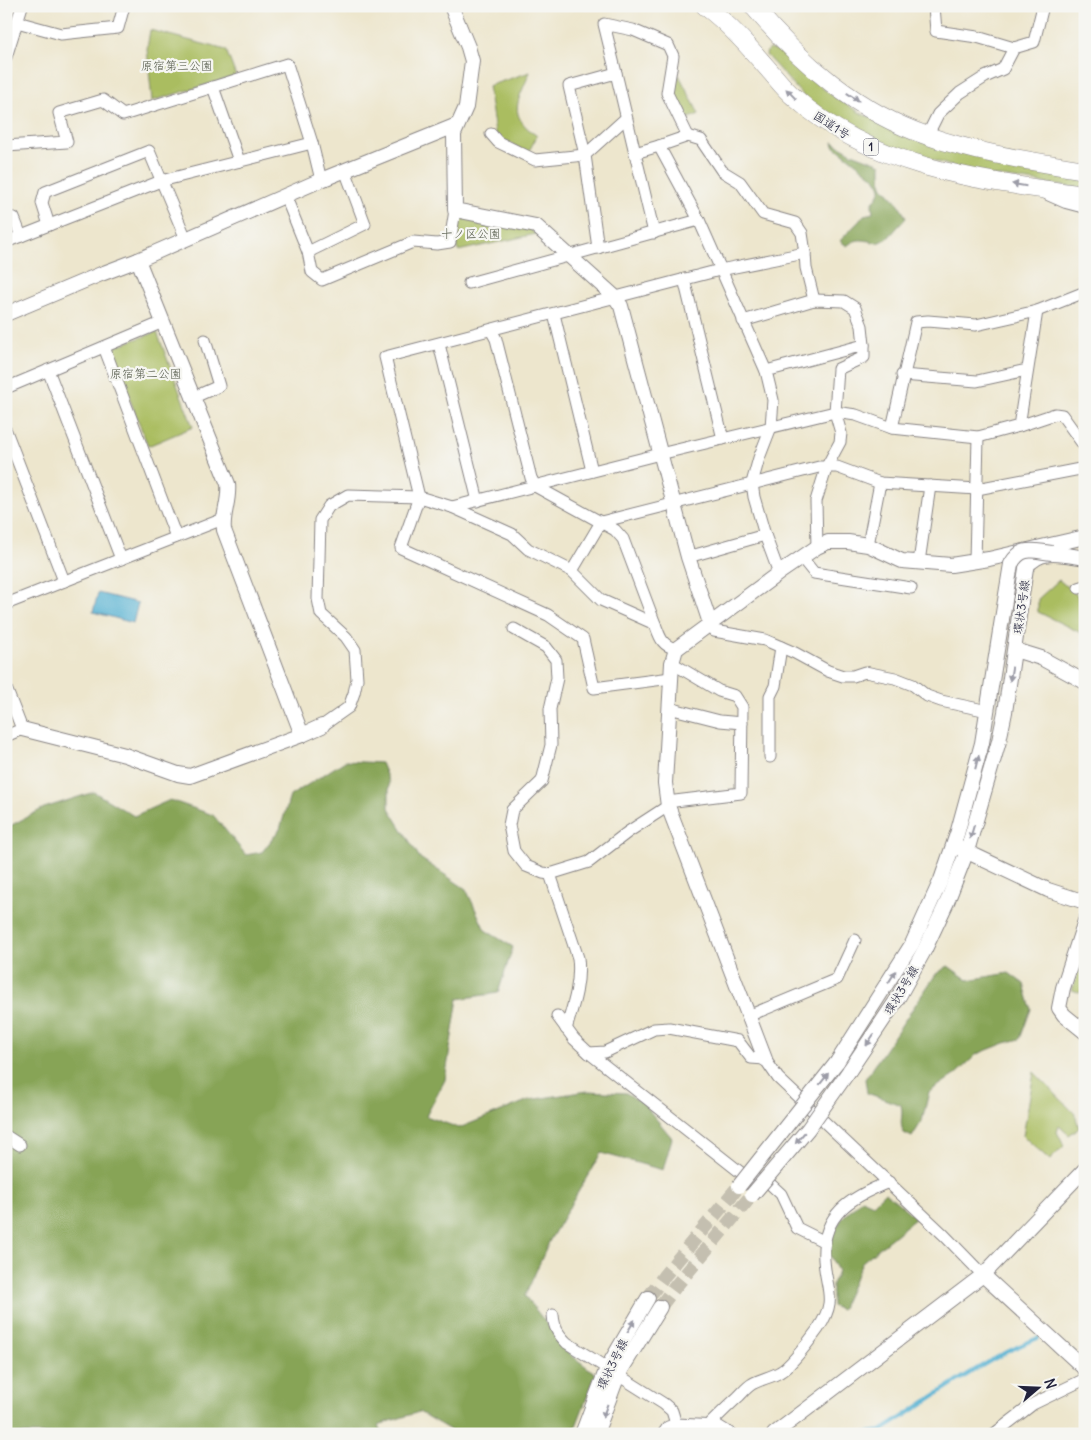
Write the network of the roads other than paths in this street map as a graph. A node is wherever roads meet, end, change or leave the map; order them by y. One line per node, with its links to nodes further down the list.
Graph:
1 (22, 6): 8 (street)
2 (124, 6): 8 (street)
3 (451, 6): 16 (street)
4 (705, 6): 11 (highway, 国道1号 / 1)
5 (753, 6): 9 (highway)
6 (934, 6): 10 (street)
7 (1044, 6): 10 (street)
8 (17, 22): 12 (street)
9 (774, 31): 11 (highway); 19 (highway, one-way to 19)
10 (1014, 48): 19 (street)
11 (753, 51): 32 (highway, 国道1号 / 1, one-way to 11)
12 (6, 57)
13 (616, 73): 15 (street); 18 (street); 24 (street)
14 (213, 87): 20 (street); 21 (street); 25 (street)
15 (626, 118): 23 (street); 24 (street)
16 (457, 125): 28 (street); 36 (street)
17 (491, 134): 24 (street)
18 (688, 136): 22 (street); 46 (street)
19 (927, 136): 26 (highway)
20 (312, 143): 25 (street); 30 (street)
21 (6, 146)
22 (659, 146): 23 (street); 38 (street)
23 (635, 154): 40 (street)
24 (585, 156): 44 (street)
25 (239, 161): 31 (street)
26 (1030, 161): 27 (highway); 29 (highway)
27 (1085, 163)
28 (345, 170): 30 (street); 45 (street)
29 (1085, 170)
30 (321, 180): 33 (street)
31 (162, 181): 39 (street); 39 (street); 42 (street)
32 (1041, 189): 34 (highway, 国道1号 / 1); 35 (street)
33 (285, 195): 42 (street); 45 (street)
34 (1085, 195)
35 (1085, 206)
36 (456, 210): 45 (street); 47 (street)
37 (6, 217): 41 (street)
38 (699, 220): 40 (street); 49 (street)
39 (49, 225): 41 (street)
40 (654, 233): 44 (street)
41 (22, 236): 43 (street)
42 (186, 239): 48 (street)
43 (6, 242)
44 (598, 248): 47 (street)
45 (308, 252)
46 (804, 253): 49 (street); 54 (street)
47 (569, 256): 51 (street); 53 (street)
48 (138, 260): 56 (street); 59 (street)
49 (720, 270): 50 (street); 58 (street)
50 (684, 279): 53 (street); 77 (street)
51 (468, 283)
52 (1085, 292): 55 (street)
53 (615, 298): 57 (street); 79 (street)
54 (814, 300): 58 (street); 63 (street)
55 (1037, 311): 66 (street); 68 (street)
56 (6, 314)
57 (554, 314): 60 (street); 82 (street)
58 (743, 321): 67 (street)
59 (163, 322): 64 (street); 70 (street)
60 (491, 330): 62 (street); 85 (street)
61 (205, 340): 70 (street)
62 (439, 344): 88 (street); 89 (street)
63 (864, 345): 67 (street); 71 (street)
64 (104, 347): 65 (street); 95 (street)
65 (48, 370): 69 (street); 103 (street)
66 (1027, 370): 68 (street); 72 (street)
67 (766, 371): 73 (street)
68 (902, 375): 74 (street)
69 (6, 388)
70 (192, 398): 92 (street)
71 (835, 412): 73 (street); 74 (street); 80 (street)
72 (1019, 426): 76 (street); 78 (street)
73 (771, 427): 77 (street); 83 (street)
74 (892, 428): 76 (street)
75 (6, 430): 108 (street)
76 (978, 437): 87 (street)
77 (723, 439): 79 (street)
78 (1085, 447)
79 (660, 454): 82 (street); 90 (street)
80 (827, 466): 83 (street); 84 (street); 98 (street)
81 (1085, 468): 87 (street)
82 (592, 471): 85 (street)
83 (752, 483): 90 (street); 94 (street)
84 (880, 483): 86 (street); 97 (street)
85 (535, 486): 89 (street); 93 (street)
86 (930, 486): 87 (street); 104 (street)
87 (977, 489): 105 (street)
88 (419, 497): 91 (street); 118 (street); 124 (street)
89 (478, 501): 91 (street)
90 (674, 503): 93 (street); 100 (street)
91 (452, 507): 106 (street)
92 (223, 519): 95 (street); 126 (street)
93 (602, 522): 106 (street); 112 (street)
94 (766, 535): 100 (street); 107 (street)
95 (176, 537): 103 (street)
96 (1085, 537): 105 (street)
97 (868, 545): 98 (street); 104 (street)
98 (817, 547): 101 (street)
99 (1052, 553): 102 (street); 116 (street, 環状3号線); 122 (street, 環状3号線, bridge)
100 (688, 557): 111 (street)
101 (802, 558): 107 (street); 109 (street)
102 (1085, 558)
103 (121, 559): 108 (street)
104 (919, 562): 105 (street)
105 (975, 562)
106 (572, 571): 112 (street)
107 (780, 573): 111 (street)
108 (64, 581): 110 (street)
109 (911, 588)
110 (7, 602)
111 (710, 623): 114 (street); 115 (street)
112 (655, 624): 115 (street)
113 (514, 629): 131 (street)
114 (781, 647): 122 (street); 128 (street)
115 (676, 649): 117 (street)
116 (1015, 650): 119 (street); 130 (street, 環状3号線, one-way to 130)
117 (672, 663): 118 (street); 123 (street)
118 (671, 678): 121 (street)
119 (1085, 682)
120 (6, 688): 125 (street)
121 (669, 708): 123 (street); 129 (street)
122 (988, 711): 130 (street, 環状3号線, one-way to 122)
123 (742, 723): 129 (street)
124 (322, 726): 126 (street)
125 (22, 729): 126 (street); 127 (street)
126 (302, 735)
127 (6, 736)
128 (770, 757)
129 (668, 804): 131 (street); 136 (street)
130 (960, 849): 132 (street); 145 (street, 環状3号線, one-way to 130, bridge); 146 (street, 環状3号線, one-way to 146, bridge)
131 (550, 874): 137 (street)
132 (1085, 902)
133 (1085, 921): 138 (street)
134 (855, 940): 136 (street)
135 (557, 1016): 137 (street)
136 (748, 1016): 140 (street)
137 (566, 1030): 139 (street)
138 (1085, 1032)
139 (589, 1053): 140 (street); 147 (street)
140 (765, 1059): 144 (street)
141 (6, 1136): 142 (street)
142 (20, 1145)
143 (1085, 1169): 148 (street)
144 (889, 1182): 147 (street); 148 (street)
145 (740, 1186)
146 (752, 1195)
147 (825, 1242): 156 (street)
148 (984, 1274): 152 (street); 161 (street)
149 (648, 1298): 153 (street, 環状3号線, one-way to 149)
150 (660, 1307): 153 (street, 環状3号線)
151 (553, 1315): 153 (street)
152 (1085, 1369)
153 (613, 1371): 155 (street); 157 (street, 環状3号線); 158 (street, 環状3号線, one-way to 158)
154 (1085, 1379): 162 (street)
155 (676, 1424): 156 (street); 159 (street)
156 (708, 1426): 160 (street)
157 (582, 1434)
158 (596, 1434)
159 (663, 1434)
160 (732, 1434)
161 (774, 1434)
162 (994, 1434)

